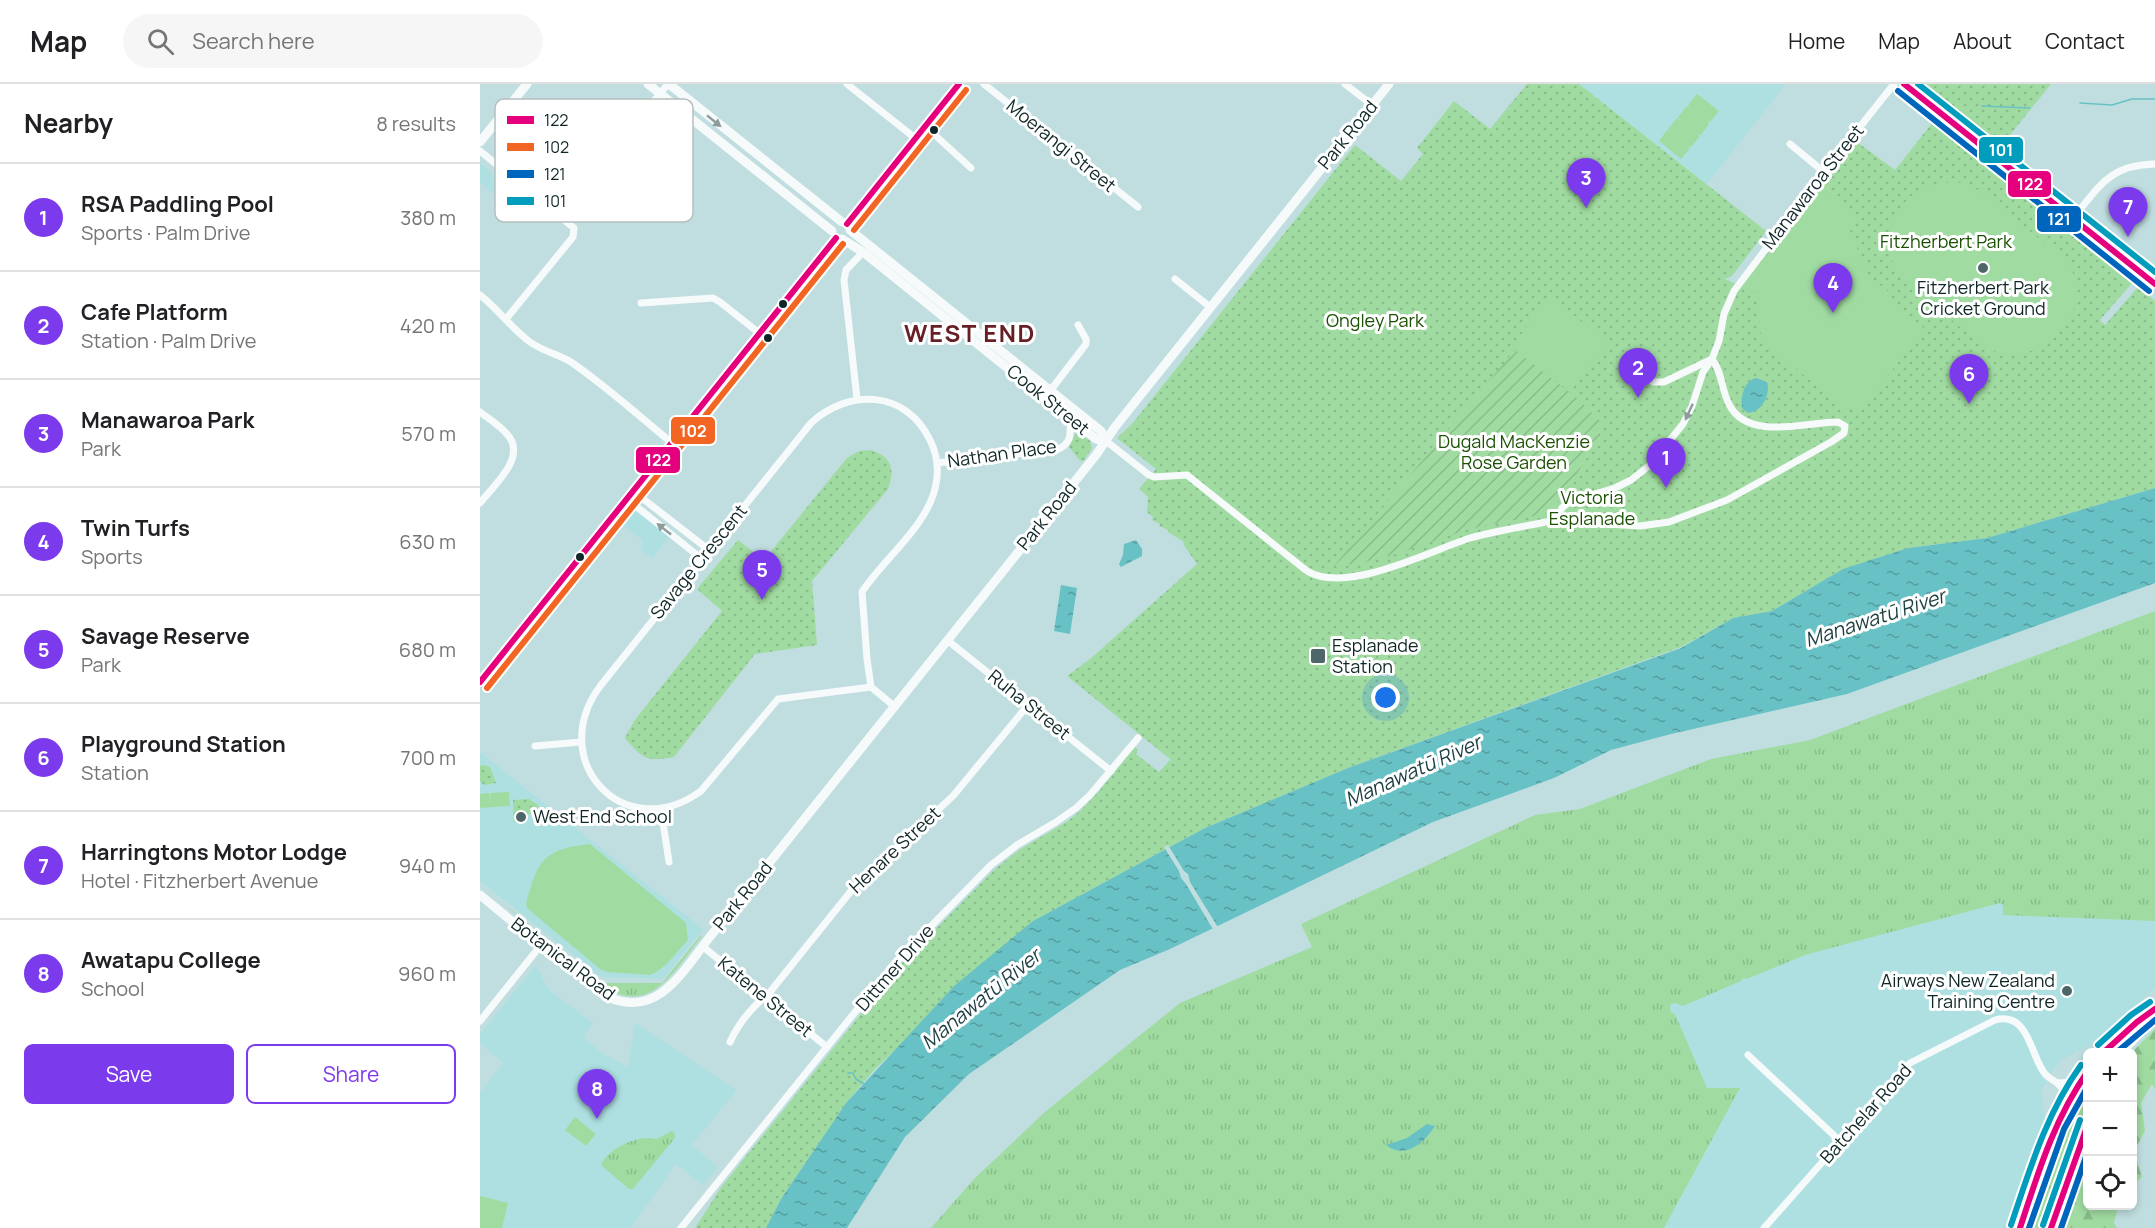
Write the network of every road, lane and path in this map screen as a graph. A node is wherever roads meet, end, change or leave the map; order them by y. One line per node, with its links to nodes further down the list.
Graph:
1 (527, 84): 13 (main road)
2 (648, 84): 12 (main road, Cook Street)
3 (668, 84): 12 (street); 16 (main road, Cook Street, one-way to 16)
4 (847, 84): 23 (street)
5 (958, 84): 22 (main road)
6 (984, 84): 31 (street, Moerangi Street)
7 (1345, 84): 19 (street)
8 (1389, 84): 19 (main road, Park Road)
9 (1894, 84): 30 (street, Manawaroa Street)
10 (1904, 84): 17 (main road)
11 (1918, 84): 17 (main road)
12 (660, 94): 14 (street); 15 (main road, Cook Street)
13 (515, 99)
14 (656, 99)
15 (666, 99)
16 (687, 99)
17 (1922, 99): 32 (main road)
18 (693, 104): 34 (main road, Cook Street, one-way to 34)
19 (1372, 105): 41 (main road, Park Road)
20 (693, 121): 35 (main road, Cook Street)
21 (495, 123): 24 (main road)
22 (925, 126): 23 (main road); 29 (street)
23 (915, 138): 34 (main road)
24 (480, 142)
25 (1790, 144): 30 (street)
26 (480, 151): 27 (street)
27 (495, 163)
28 (2155, 164): 32 (street)
29 (971, 168)
30 (1824, 171): 46 (street, Manawaroa Street)
31 (1138, 207)
32 (2073, 218): 38 (main road)
33 (569, 222): 42 (street)
34 (846, 225): 35 (main road); 35 (main road); 36 (main road, Cook Street)
35 (836, 236): 36 (main road, Cook Street); 44 (main road)
36 (870, 254): 45 (main road, Cook Street); 49 (street)
37 (1175, 279): 41 (street)
38 (2155, 284)
39 (480, 295): 42 (street)
40 (641, 303): 44 (street)
41 (1210, 307): 52 (main road, Park Road)
42 (506, 319): 53 (street)
43 (1078, 325): 48 (street)
44 (759, 333): 53 (main road)
45 (974, 335): 48 (main road, Cook Street); 51 (main road, Cook Street)
46 (1712, 359): 47 (street); 57 (street, Manawaroa Street, one-way to 57); 57 (street)
47 (1645, 376)
48 (1050, 391): 51 (main road, Cook Street)
49 (857, 399): 54 (street, Savage Crescent); 58 (street, Savage Crescent)
50 (480, 412): 56 (street)
51 (1073, 414): 52 (main road, Cook Street); 54 (street, Nathan Place)
52 (1106, 441): 57 (street); 60 (main road, Park Road)
53 (672, 443): 55 (main road)
54 (938, 464): 62 (street, Savage Crescent)
55 (630, 495): 58 (street); 59 (street, one-way to 55); 61 (main road)
56 (480, 503)
57 (1556, 521)
58 (709, 550): 59 (street, Savage Crescent)
59 (702, 559): 66 (street, Savage Crescent)
60 (947, 640): 63 (street, Ruha Street); 64 (main road, Park Road)
61 (480, 682)
62 (871, 687): 64 (street); 69 (street, Savage Crescent)
63 (1028, 705): 68 (street, Ruha Street); 74 (street, Henare Street)
64 (894, 706): 73 (main road, Park Road)
65 (1138, 738): 68 (street, Dittmer Drive)
66 (581, 742): 67 (street); 69 (street, Savage Crescent)
67 (535, 746)
68 (1110, 771): 79 (street, Dittmer Drive)
69 (661, 809): 70 (street)
70 (669, 862)
71 (480, 895): 72 (main road, Botanical Road)
72 (541, 945): 73 (main road, Botanical Road); 77 (street)
73 (702, 946): 74 (street, Katene Street)
74 (764, 996): 78 (street, Henare Street); 79 (street, Katene Street)
75 (2155, 1009): 80 (main road)
76 (2155, 1017): 81 (main road)
77 (480, 1021)
78 (730, 1042)
79 (827, 1047): 89 (street, Dittmer Drive)
80 (2109, 1048)
81 (2127, 1048)
82 (1748, 1055): 88 (street)
83 (2083, 1074): 85 (street)
84 (2083, 1078): 86 (main road)
85 (2058, 1083): 86 (street); 88 (street, Batchelar Road)
86 (2059, 1121): 91 (main road)
87 (2083, 1136): 92 (main road)
88 (1841, 1142): 90 (street, Batchelar Road)
89 (681, 1228)
90 (1764, 1228)
91 (2020, 1228)
92 (2051, 1228)

